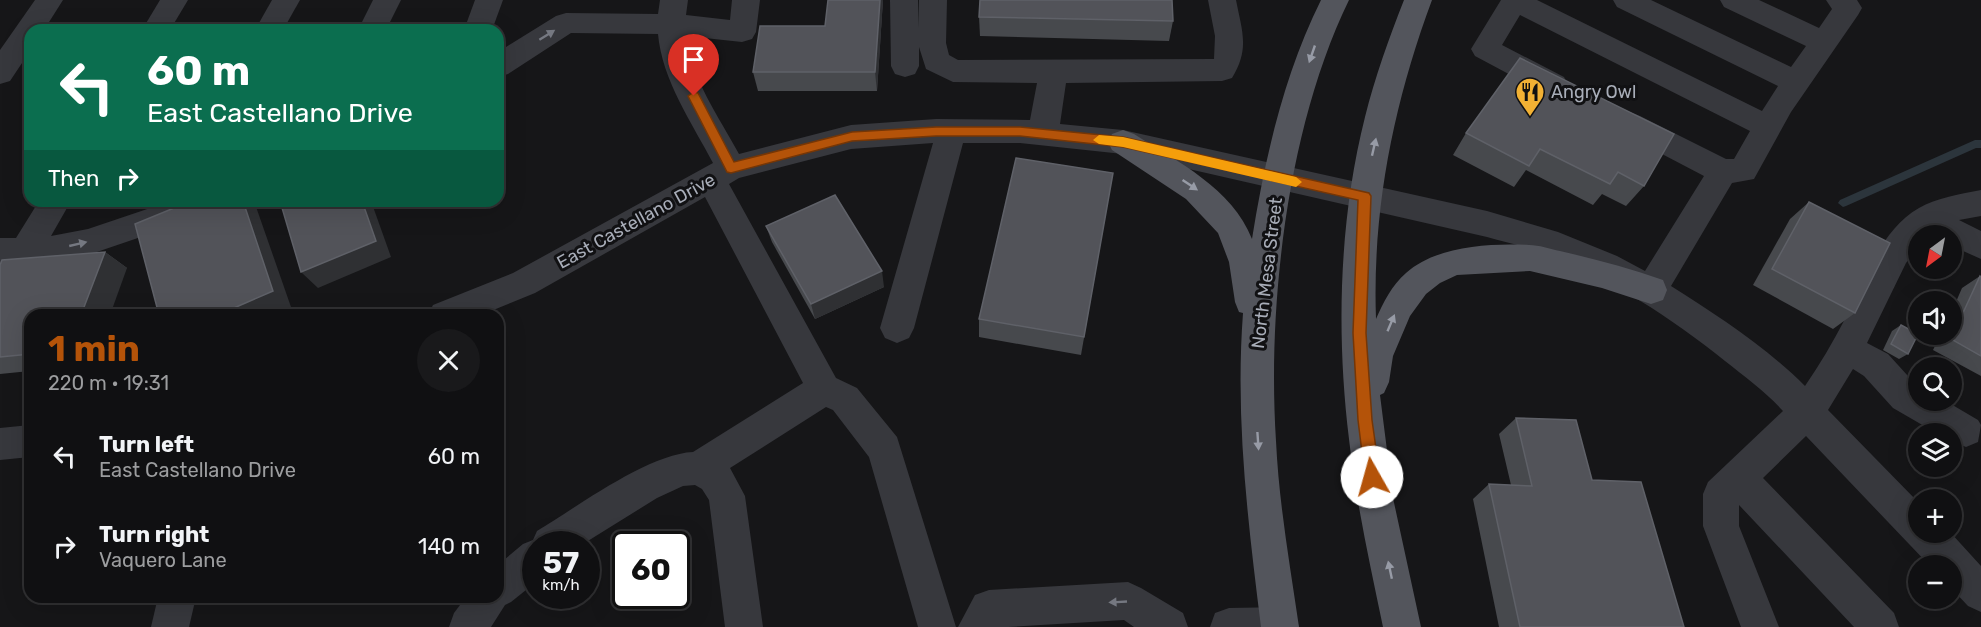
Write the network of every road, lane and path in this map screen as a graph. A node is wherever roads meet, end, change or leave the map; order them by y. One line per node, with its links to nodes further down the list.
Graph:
1 (49, 0): 17 (street)
2 (174, 0): 18 (street)
3 (286, 0): 19 (street)
4 (387, 0): 20 (street)
5 (489, 0): 21 (street)
6 (746, 0): 16 (street)
7 (904, 0): 25 (street)
8 (933, 0): 26 (street)
9 (1222, 0): 26 (street)
10 (1335, 0): 37 (main road, North Mesa Street, one-way to 37)
11 (1418, 0): 38 (main road, one-way to 11)
12 (1627, 0): 28 (street)
13 (1734, 0): 23 (street)
14 (1840, 0): 23 (street)
15 (1515, 1): 29 (street); 31 (street)
16 (673, 12): 24 (street, one-way to 16); 36 (street)
17 (33, 24)
18 (160, 24)
19 (272, 24)
20 (375, 24)
21 (480, 24)
22 (24, 37): 27 (street)
23 (1826, 43): 28 (street)
24 (504, 62)
25 (905, 66)
26 (1053, 72): 33 (street)
27 (0, 73)
28 (1797, 83): 31 (street)
29 (1578, 97)
30 (1609, 113): 35 (street)
31 (1767, 127): 35 (street)
32 (951, 131): 33 (street, East Castellano Drive); 36 (street, East Castellano Drive); 47 (street)
33 (1043, 134): 34 (street, East Castellano Drive)
34 (1123, 142): 37 (street, East Castellano Drive); 48 (main road, one-way to 48)
35 (1723, 172): 45 (street)
36 (721, 174): 46 (street, East Castellano Drive); 50 (street)
37 (1278, 178): 38 (street, East Castellano Drive); 48 (main road, North Mesa Street)
38 (1364, 196): 45 (street, East Castellano Drive); 52 (main road)
39 (1981, 203): 42 (street)
40 (51, 207): 44 (street)
41 (171, 208): 44 (street, one-way to 41)
42 (1927, 219): 43 (street); 49 (street)
43 (1981, 246)
44 (13, 251)
45 (1651, 291): 51 (street, East Castellano Drive); 52 (main road, one-way to 45)
46 (460, 309)
47 (897, 328)
48 (1257, 337): 66 (main road, North Mesa Street, one-way to 66)
49 (1846, 348): 51 (street); 53 (street)
50 (824, 389): 56 (street); 70 (street)
51 (1808, 411): 57 (street); 58 (street, East Castellano Drive)
52 (1365, 420): 74 (main road, one-way to 52)
53 (1966, 431)
54 (24, 442): 55 (street)
55 (0, 444)
56 (698, 468): 59 (street); 69 (street)
57 (1738, 478): 75 (street); 76 (street)
58 (1908, 516)
59 (571, 531)
60 (1934, 543): 63 (street)
61 (522, 569): 62 (street)
62 (504, 584)
63 (1981, 593)
64 (176, 603): 67 (street)
65 (485, 603): 68 (street)
66 (1280, 626): 73 (street)
67 (170, 627)
68 (468, 627)
69 (744, 627)
70 (937, 627)
71 (977, 627): 72 (street, one-way to 71)
72 (1169, 627)
73 (1229, 627)
74 (1402, 627)
75 (1760, 627)
76 (1880, 627)

